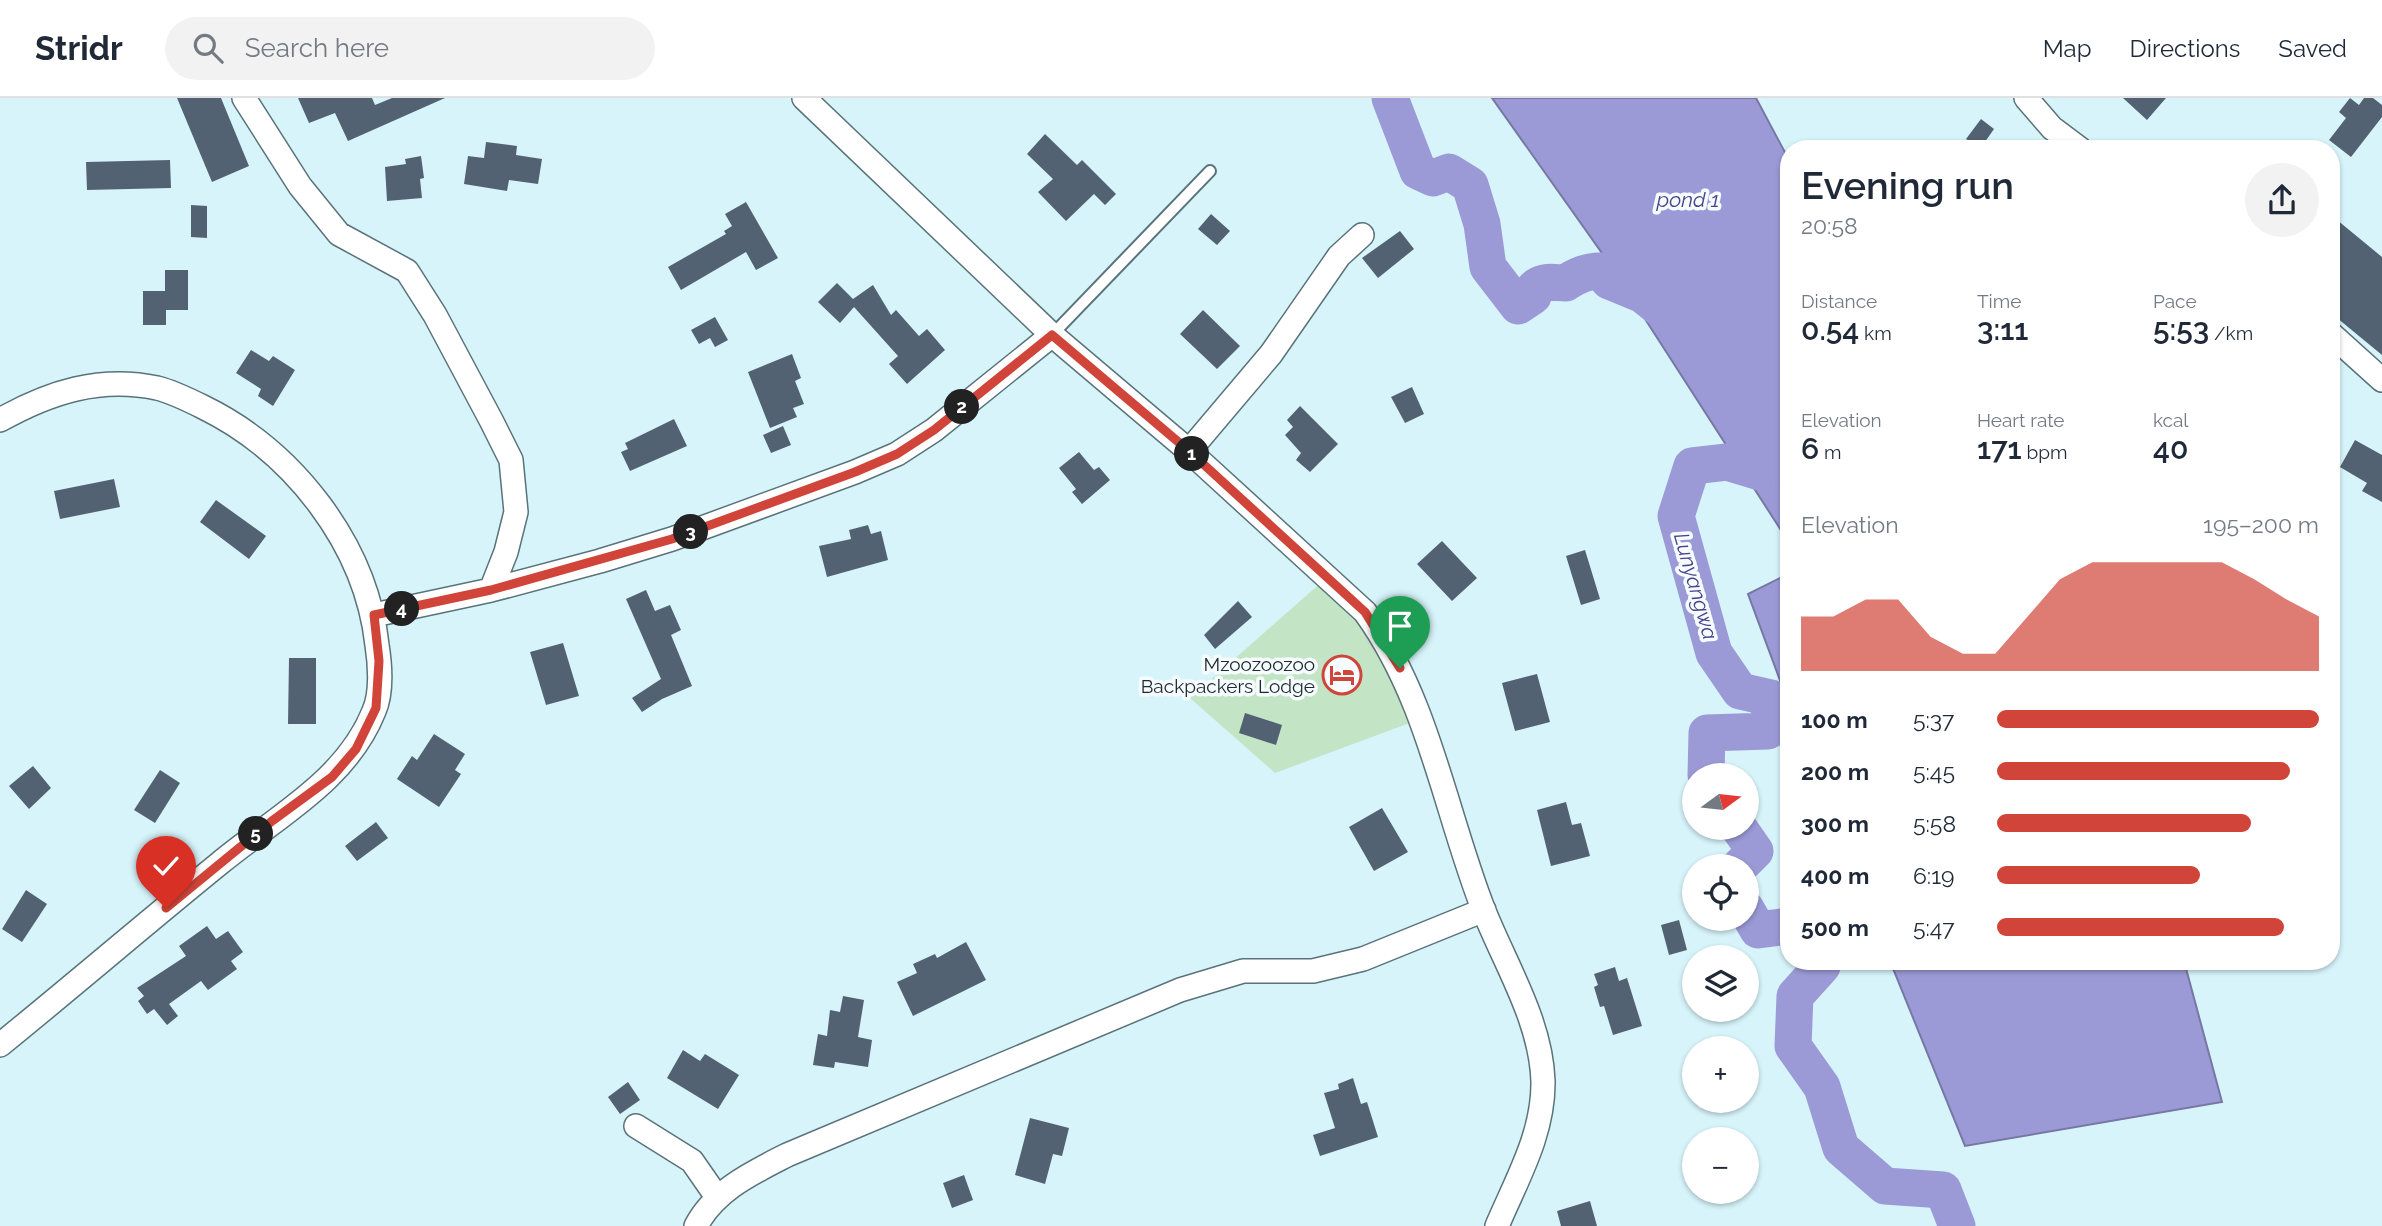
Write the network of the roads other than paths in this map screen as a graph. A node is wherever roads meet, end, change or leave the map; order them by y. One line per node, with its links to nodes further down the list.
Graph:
1 (244, 98): 12 (street)
2 (804, 98): 7 (street)
3 (2026, 98): 4 (street)
4 (2068, 140)
5 (1210, 172): 7 (lane)
6 (1362, 235): 11 (street)
7 (1052, 335): 11 (street); 12 (street)
8 (2340, 342): 9 (street)
9 (2382, 380)
10 (0, 420): 13 (street)
11 (1189, 451): 14 (street)
12 (491, 590): 13 (street)
13 (374, 615): 15 (street)
14 (1484, 910): 17 (street); 19 (street)
15 (0, 1045)
16 (636, 1126): 17 (street)
17 (717, 1197): 18 (street)
18 (696, 1226)
19 (1497, 1226)

